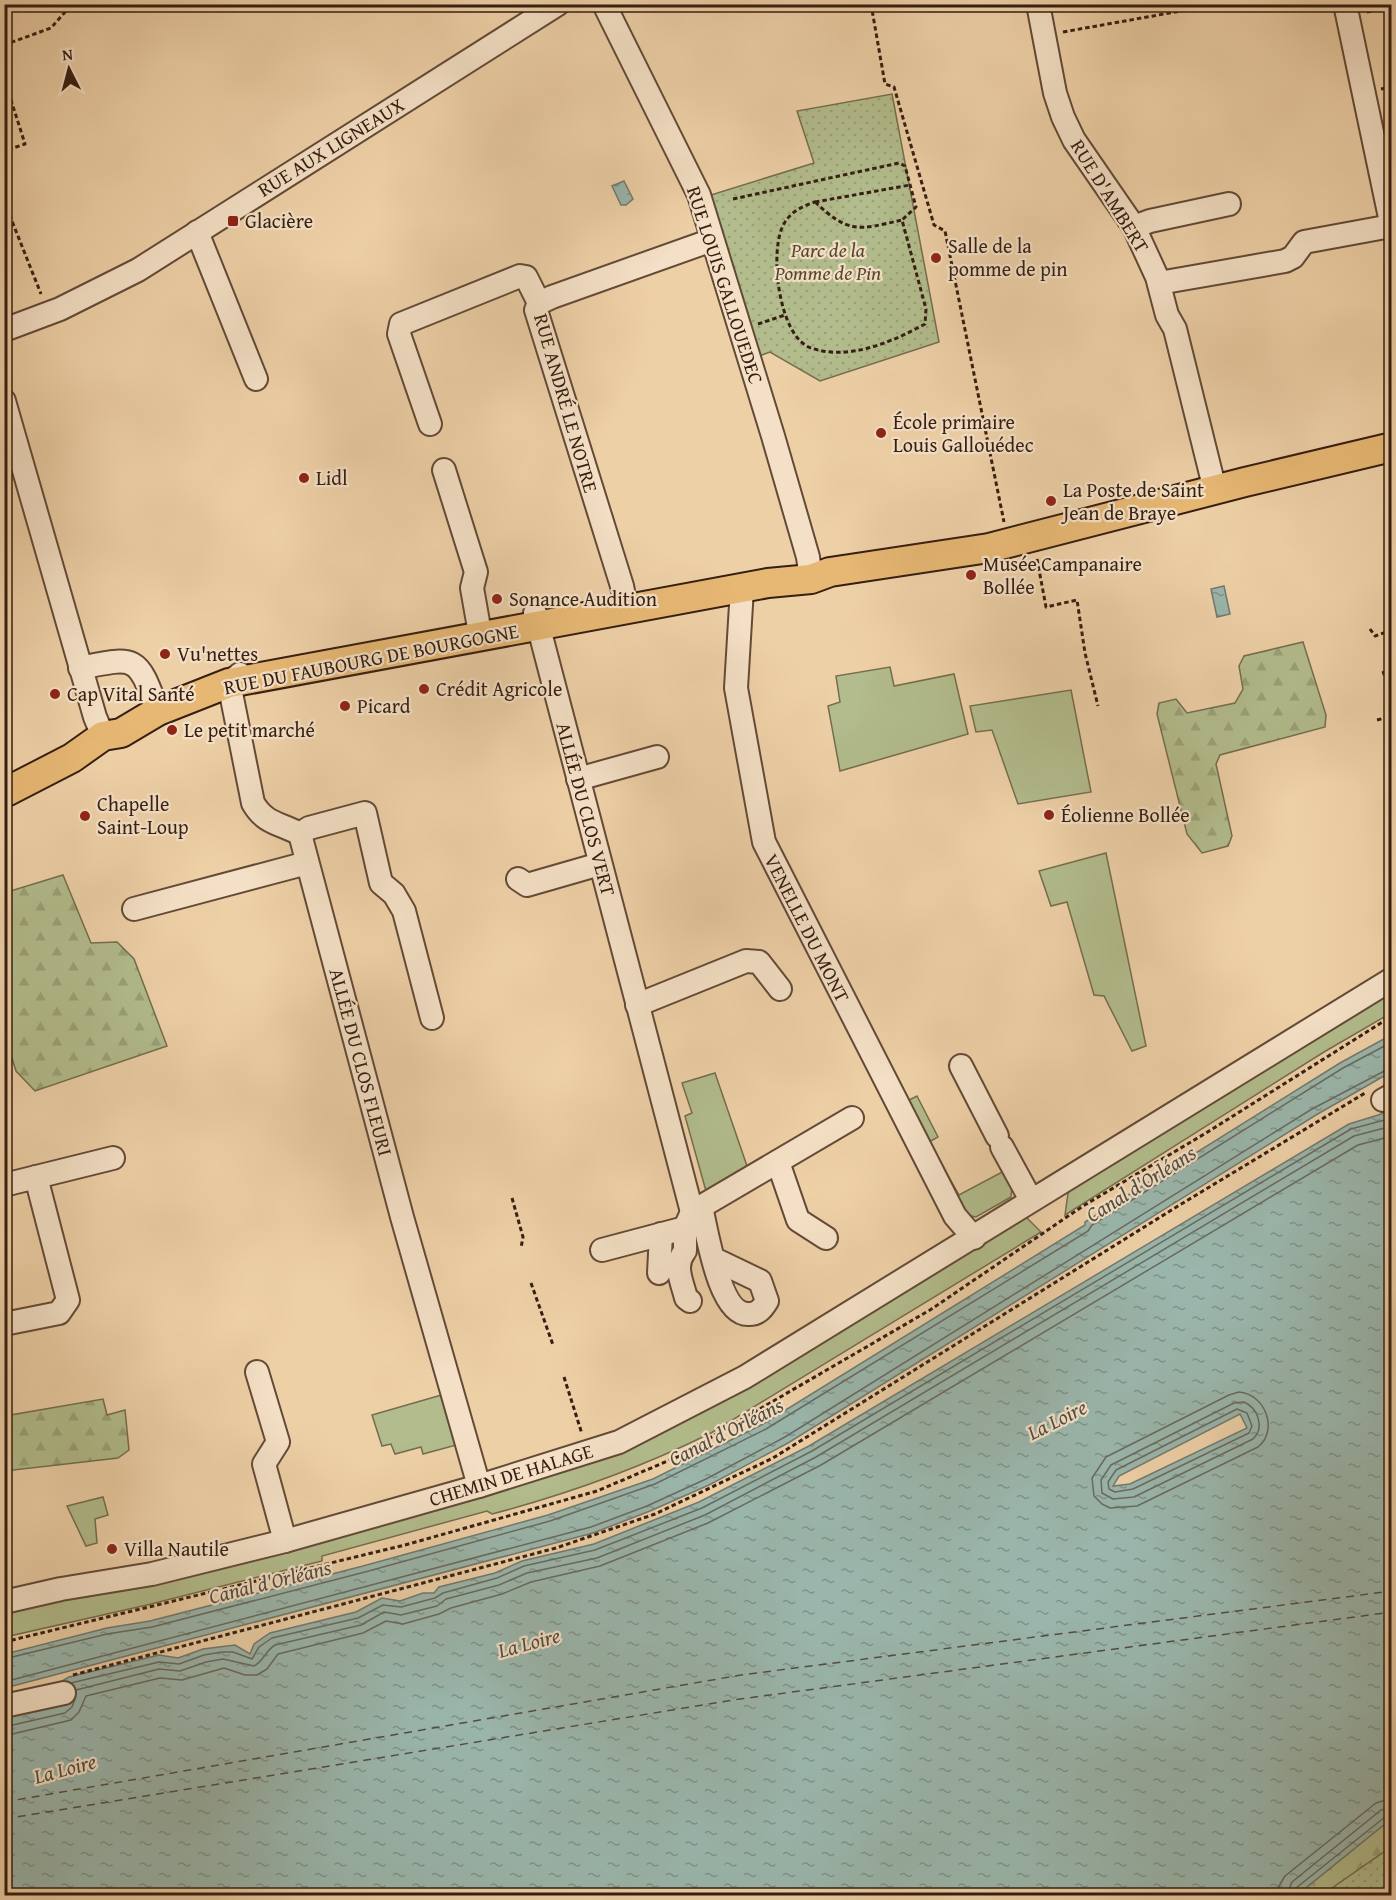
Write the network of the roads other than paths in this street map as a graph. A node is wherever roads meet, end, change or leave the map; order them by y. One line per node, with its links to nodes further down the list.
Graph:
1 (558, 4): 8 (street, RUE AUX LIGNEAUX)
2 (604, 4): 9 (street, RUE LOUIS GALLOUEDEC)
3 (1038, 4): 6 (street, RUE D'AMBERT)
4 (1355, 9): 7 (street)
5 (1229, 204): 6 (street)
6 (1134, 227): 10 (street, RUE D'AMBERT)
7 (1391, 227): 10 (street)
8 (197, 232): 12 (street, RUE AUX LIGNEAUX); 13 (street)
9 (712, 240): 11 (street, RUE ANDRÉ LE NOTRE); 19 (street, RUE LOUIS GALLOUEDEC)
10 (1159, 283): 18 (street, RUE D'AMBERT)
11 (546, 300): 15 (street); 21 (street, RUE ANDRÉ LE NOTRE)
12 (4, 330)
13 (256, 379)
14 (4, 401): 24 (street)
15 (430, 424)
16 (1392, 447): 18 (main road, RUE DU FAUBOURG DE BOURGOGNE)
17 (444, 470): 23 (street)
18 (1215, 490): 19 (main road, RUE DU FAUBOURG DE BOURGOGNE)
19 (817, 573): 20 (main road, RUE DU FAUBOURG DE BOURGOGNE); 21 (main road, RUE DU FAUBOURG DE BOURGOGNE)
20 (742, 588): 21 (main road, RUE DU FAUBOURG DE BOURGOGNE); 51 (street, VENELLE DU MONT)
21 (625, 604): 22 (main road, RUE DU FAUBOURG DE BOURGOGNE)
22 (537, 620): 23 (main road, RUE DU FAUBOURG DE BOURGOGNE); 25 (main road, RUE DU FAUBOURG DE BOURGOGNE); 29 (street, ALLÉE DU CLOS VERT)
23 (478, 622): 25 (main road, RUE DU FAUBOURG DE BOURGOGNE)
24 (81, 668): 26 (street); 27 (street)
25 (238, 676): 26 (main road, RUE DU FAUBOURG DE BOURGOGNE); 32 (street)
26 (157, 707): 27 (main road, RUE DU FAUBOURG DE BOURGOGNE)
27 (101, 733): 30 (main road, RUE DU FAUBOURG DE BOURGOGNE); 31 (main road, RUE DU FAUBOURG DE BOURGOGNE)
28 (657, 758): 29 (street)
29 (578, 779): 34 (street, ALLÉE DU CLOS VERT)
30 (4, 784)
31 (4, 793)
32 (300, 834): 33 (street, ALLÉE DU CLOS FLEURI); 40 (street)
33 (307, 863): 36 (street); 58 (street, ALLÉE DU CLOS FLEURI)
34 (600, 864): 35 (street); 39 (street, ALLÉE DU CLOS VERT)
35 (518, 879)
36 (134, 909)
37 (1392, 979): 47 (street, CHEMIN DE HALAGE)
38 (780, 989): 39 (street)
39 (637, 1005): 48 (street, ALLÉE DU CLOS VERT)
40 (432, 1018)
41 (961, 1066): 47 (street)
42 (852, 1118): 44 (street)
43 (113, 1158): 45 (street)
44 (778, 1162): 48 (street); 50 (street)
45 (36, 1177): 46 (street); 56 (street)
46 (4, 1185)
47 (1031, 1200): 51 (street, CHEMIN DE HALAGE)
48 (693, 1216): 49 (street); 53 (street, ALLÉE DU CLOS VERT); 55 (street)
49 (661, 1234): 52 (street); 54 (street)
50 (826, 1238)
51 (974, 1238): 58 (street, CHEMIN DE HALAGE)
52 (602, 1250)
53 (714, 1259)
54 (658, 1273)
55 (690, 1300)
56 (4, 1324)
57 (257, 1372): 59 (street)
58 (479, 1486): 59 (street, CHEMIN DE HALAGE)
59 (285, 1541): 60 (street, CHEMIN DE HALAGE)
60 (4, 1602)
61 (68, 1684): 62 (street)
62 (4, 1706)

